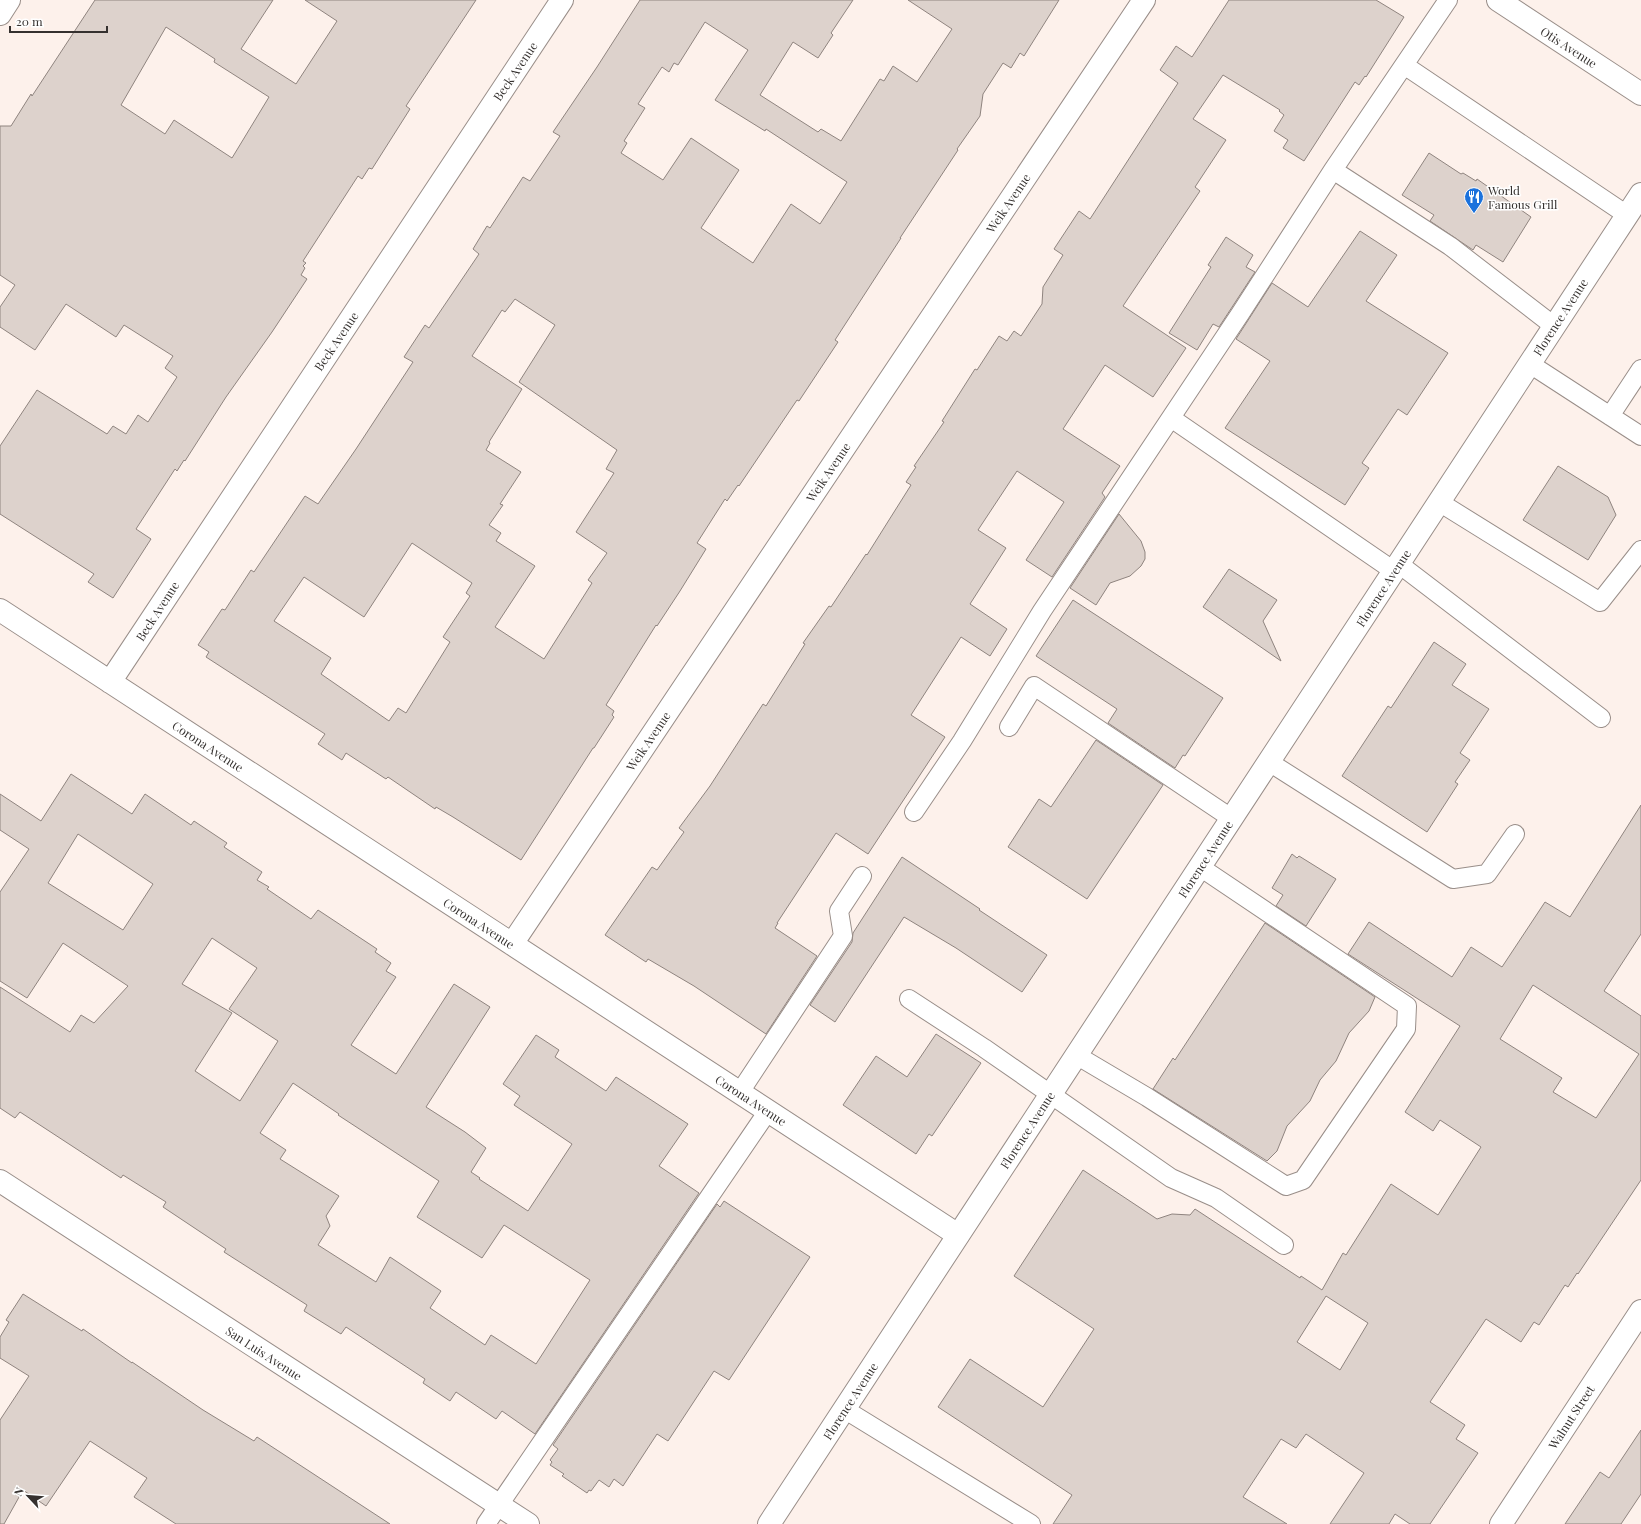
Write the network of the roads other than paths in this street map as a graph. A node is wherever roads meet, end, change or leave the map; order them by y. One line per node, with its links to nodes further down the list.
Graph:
1 (9, 0): 6 (street)
2 (562, 0): 22 (street, Beck Avenue)
3 (1144, 0): 31 (street, Weik Avenue)
4 (1448, 0): 7 (lane)
5 (1498, 0): 8 (street, Otis Avenue)
6 (0, 14)
7 (1404, 65): 9 (lane); 11 (lane)
8 (1641, 94)
9 (1333, 170): 12 (lane); 16 (lane)
10 (1641, 194): 11 (street, Florence Avenue)
11 (1627, 215): 12 (street, Florence Avenue)
12 (1554, 326): 13 (street, Florence Avenue)
13 (1530, 364): 15 (lane); 18 (street, Florence Avenue)
14 (1641, 369): 15 (lane)
15 (1610, 416): 17 (lane)
16 (1171, 418): 20 (lane); 26 (lane)
17 (1641, 436)
18 (1439, 502): 19 (lane); 20 (street, Florence Avenue)
19 (1641, 550)
20 (1396, 567): 23 (lane); 25 (street, Florence Avenue)
21 (0, 610): 22 (street, Corona Avenue)
22 (110, 682): 31 (street, Corona Avenue)
23 (1601, 718)
24 (1009, 727): 27 (lane)
25 (1269, 762): 27 (street, Florence Avenue); 28 (lane)
26 (914, 812)
27 (1232, 818): 29 (street, Florence Avenue)
28 (1515, 834)
29 (1200, 867): 33 (street, Florence Avenue); 33 (lane)
30 (862, 876): 34 (lane)
31 (512, 944): 34 (street, Corona Avenue)
32 (909, 998): 35 (lane)
33 (1076, 1055): 35 (street, Florence Avenue)
34 (740, 1092): 36 (street, Corona Avenue)
35 (1051, 1095): 38 (street, Florence Avenue); 39 (lane)
36 (768, 1111): 38 (street, Corona Avenue); 42 (lane)
37 (0, 1181): 42 (street, San Luis Avenue)
38 (958, 1235): 41 (street, Florence Avenue)
39 (1284, 1245)
40 (1641, 1311): 47 (street, Walnut Street)
41 (844, 1409): 45 (street, Florence Avenue); 46 (lane)
42 (498, 1506): 43 (lane); 44 (street, San Luis Avenue)
43 (486, 1524)
44 (528, 1524)
45 (769, 1524)
46 (1030, 1524)
47 (1501, 1524)

